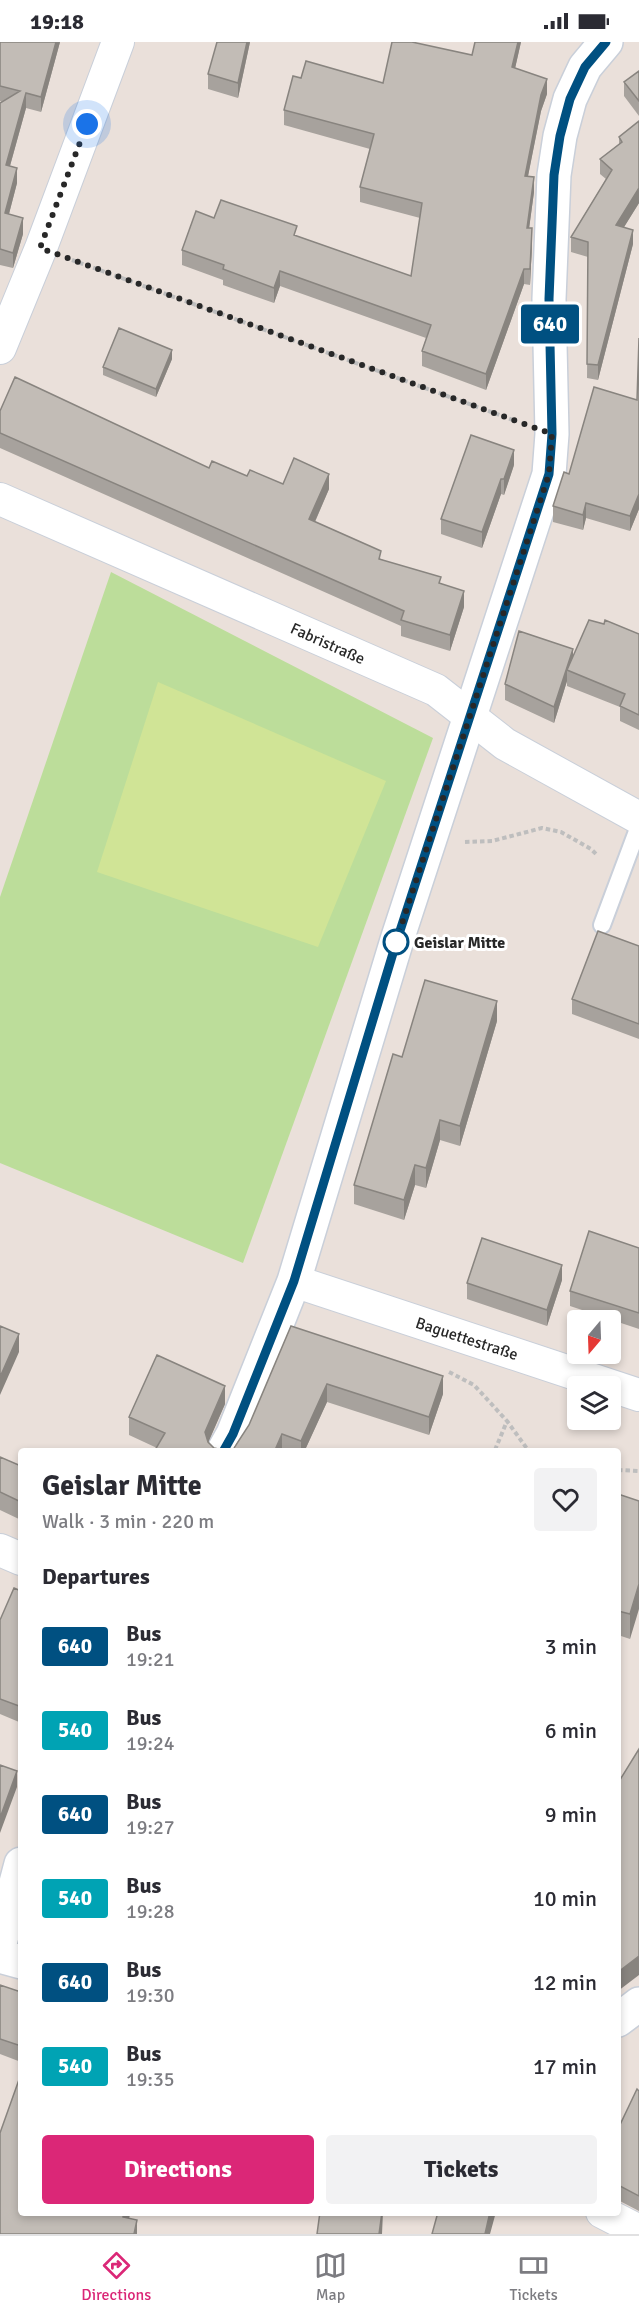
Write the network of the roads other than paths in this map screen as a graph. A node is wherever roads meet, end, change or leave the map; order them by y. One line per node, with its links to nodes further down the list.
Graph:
1 (118, 42): 3 (street)
2 (606, 42): 5 (street)
3 (0, 348)
4 (0, 499): 5 (street, Fabristraße)
5 (470, 716): 6 (street, Fabristraße); 9 (street)
6 (639, 818)
7 (639, 826): 8 (lane)
8 (602, 925)
9 (294, 1281): 10 (street, Baguettestraße); 11 (street)
10 (639, 1395)
11 (225, 1448)
12 (0, 1550): 13 (street)
13 (18, 1558)
14 (18, 1875): 15 (street)
15 (0, 1943)
16 (0, 1956): 17 (street)
17 (18, 1961)
18 (639, 2004): 19 (street)
19 (621, 2018)
20 (610, 2216): 21 (street)
21 (639, 2231)

